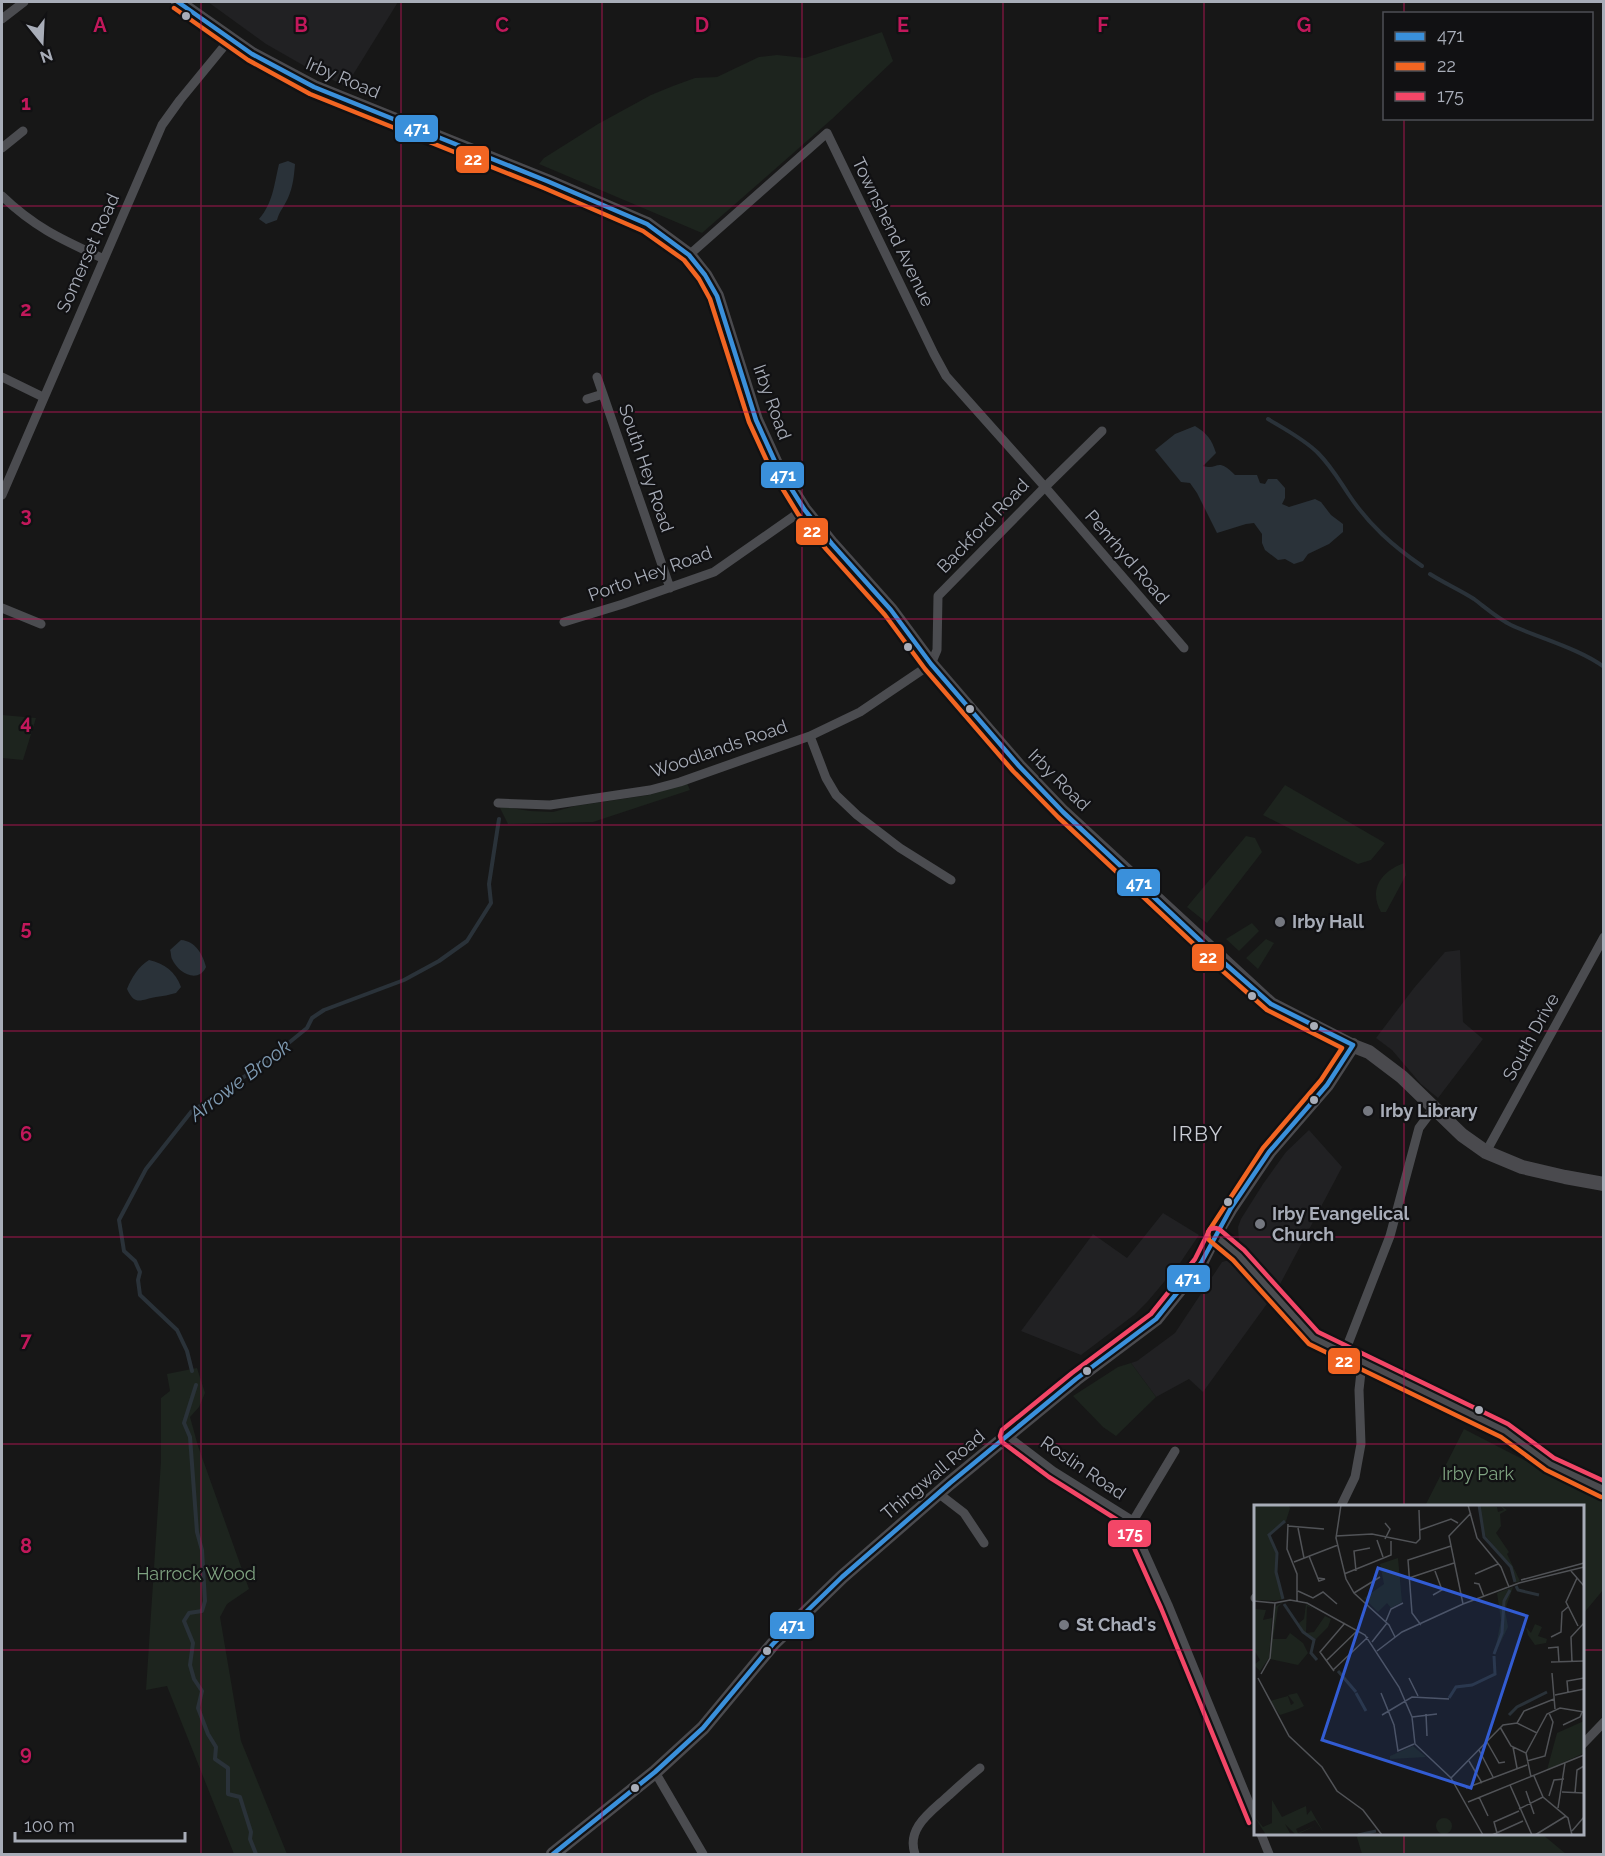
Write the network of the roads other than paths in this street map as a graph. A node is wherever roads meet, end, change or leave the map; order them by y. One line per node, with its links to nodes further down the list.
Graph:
1 (24, 2): 3 (street)
2 (178, 2): 4 (street, Irby Road)
3 (2, 19)
4 (230, 39): 8 (street, Irby Road); 9 (street, Somerset Road)
5 (23, 131): 6 (street)
6 (2, 148)
7 (2, 196): 9 (street)
8 (689, 255): 16 (street, Townshend Avenue); 18 (street, Irby Road)
9 (104, 259): 13 (street, Somerset Road)
10 (2, 377): 13 (street)
11 (597, 377): 12 (street, South Hey Road)
12 (603, 394): 14 (street, South Hey Road); 19 (street, South Hey Road)
13 (43, 397): 17 (street, Somerset Road)
14 (587, 399)
15 (1102, 431): 16 (street, Backford Road)
16 (1045, 487): 23 (street, Penrhyd Road); 24 (street, Backford Road)
17 (2, 495)
18 (804, 509): 19 (street, Porto Hey Road); 24 (street, Irby Road)
19 (670, 588): 21 (street, Porto Hey Road)
20 (2, 608): 22 (street)
21 (564, 622)
22 (40, 624)
23 (1184, 648)
24 (931, 664): 25 (street, Woodlands Road); 29 (street, Irby Road)
25 (810, 736): 26 (street, Woodlands Road); 27 (street)
26 (498, 803)
27 (951, 880)
28 (1604, 937): 31 (street, South Drive)
29 (1353, 1045): 30 (street, Irby Road); 33 (street, Thingwall Road)
30 (1434, 1108): 31 (street, Irby Road); 34 (street)
31 (1486, 1152): 32 (street, Irby Road)
32 (1604, 1184)
33 (1215, 1235): 34 (street); 36 (street, Thingwall Road)
34 (1344, 1354): 35 (street)
35 (1362, 1364): 38 (street); 40 (street)
36 (1007, 1436): 39 (street, Thingwall Road); 41 (street, Roslin Road)
37 (1175, 1450): 41 (street)
38 (1604, 1490)
39 (938, 1493): 42 (street); 46 (street, Thingwall Road)
40 (1341, 1505)
41 (1133, 1521): 47 (street, Roslin Road)
42 (984, 1543)
43 (1604, 1722): 44 (street)
44 (1584, 1744)
45 (980, 1768): 51 (street)
46 (655, 1772): 49 (street, Thingwall Road); 50 (street)
47 (1254, 1815)
48 (1262, 1835): 52 (street)
49 (552, 1854)
50 (703, 1854)
51 (915, 1854)
52 (1269, 1854)

